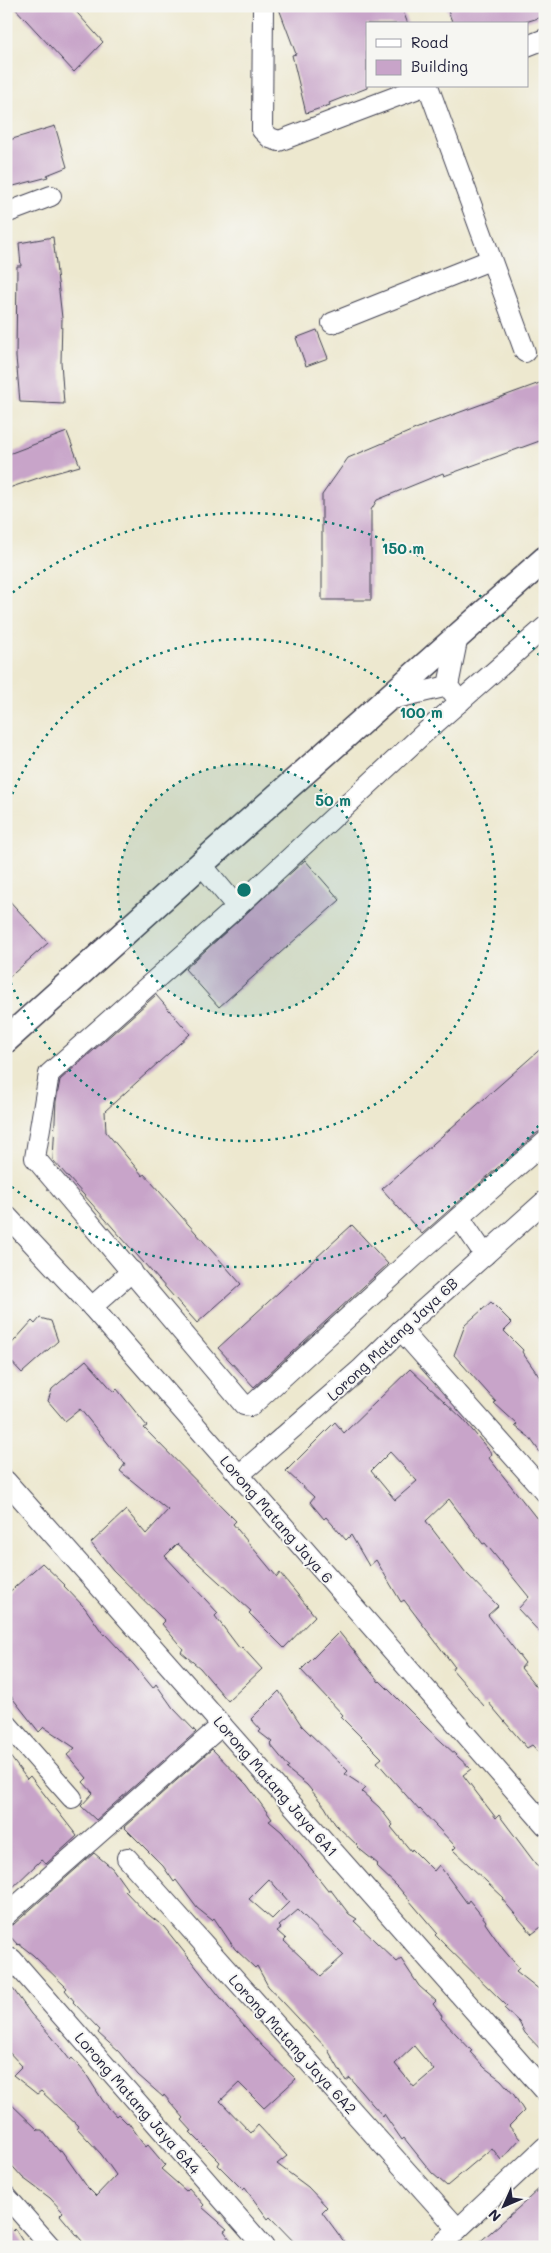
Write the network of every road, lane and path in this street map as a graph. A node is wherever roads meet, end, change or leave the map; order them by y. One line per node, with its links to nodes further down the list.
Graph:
1 (263, 6): 4 (street)
2 (545, 39): 3 (street)
3 (528, 46)
4 (419, 88)
5 (429, 88): 8 (street)
6 (51, 196): 7 (street)
7 (6, 213)
8 (490, 260): 9 (street); 10 (street)
9 (332, 323)
10 (525, 352)
11 (545, 559): 13 (street)
12 (545, 627): 14 (street)
13 (458, 636): 14 (street); 15 (street)
14 (454, 694): 15 (street); 17 (street)
15 (384, 701): 16 (street)
16 (201, 864): 17 (street); 18 (street)
17 (237, 907): 24 (street)
18 (6, 1040)
19 (545, 1142): 22 (street)
20 (544, 1204): 23 (street, Lorong Matang Jaya 6B)
21 (6, 1215): 25 (street, Lorong Matang Jaya 6)
22 (459, 1217): 23 (street); 24 (street)
23 (485, 1255): 26 (street, Lorong Matang Jaya 6B)
24 (132, 1271): 25 (street)
25 (92, 1307): 27 (street, Lorong Matang Jaya 6)
26 (401, 1330): 27 (street, Lorong Matang Jaya 6B); 29 (street)
27 (239, 1475): 33 (street, Lorong Matang Jaya 6)
28 (6, 1481): 31 (street, Lorong Matang Jaya 6A1)
29 (545, 1492)
30 (6, 1723): 32 (street)
31 (222, 1725): 35 (street); 37 (street, Lorong Matang Jaya 6A1)
32 (72, 1798)
33 (545, 1825)
34 (128, 1858): 40 (street, Lorong Matang Jaya 6A2)
35 (6, 1915)
36 (12, 1960): 43 (street, Lorong Matang Jaya 6A4)
37 (545, 2092)
38 (545, 2148): 40 (street)
39 (6, 2196): 42 (street)
40 (458, 2229): 41 (street)
41 (441, 2246)
42 (51, 2247)
43 (264, 2247)

